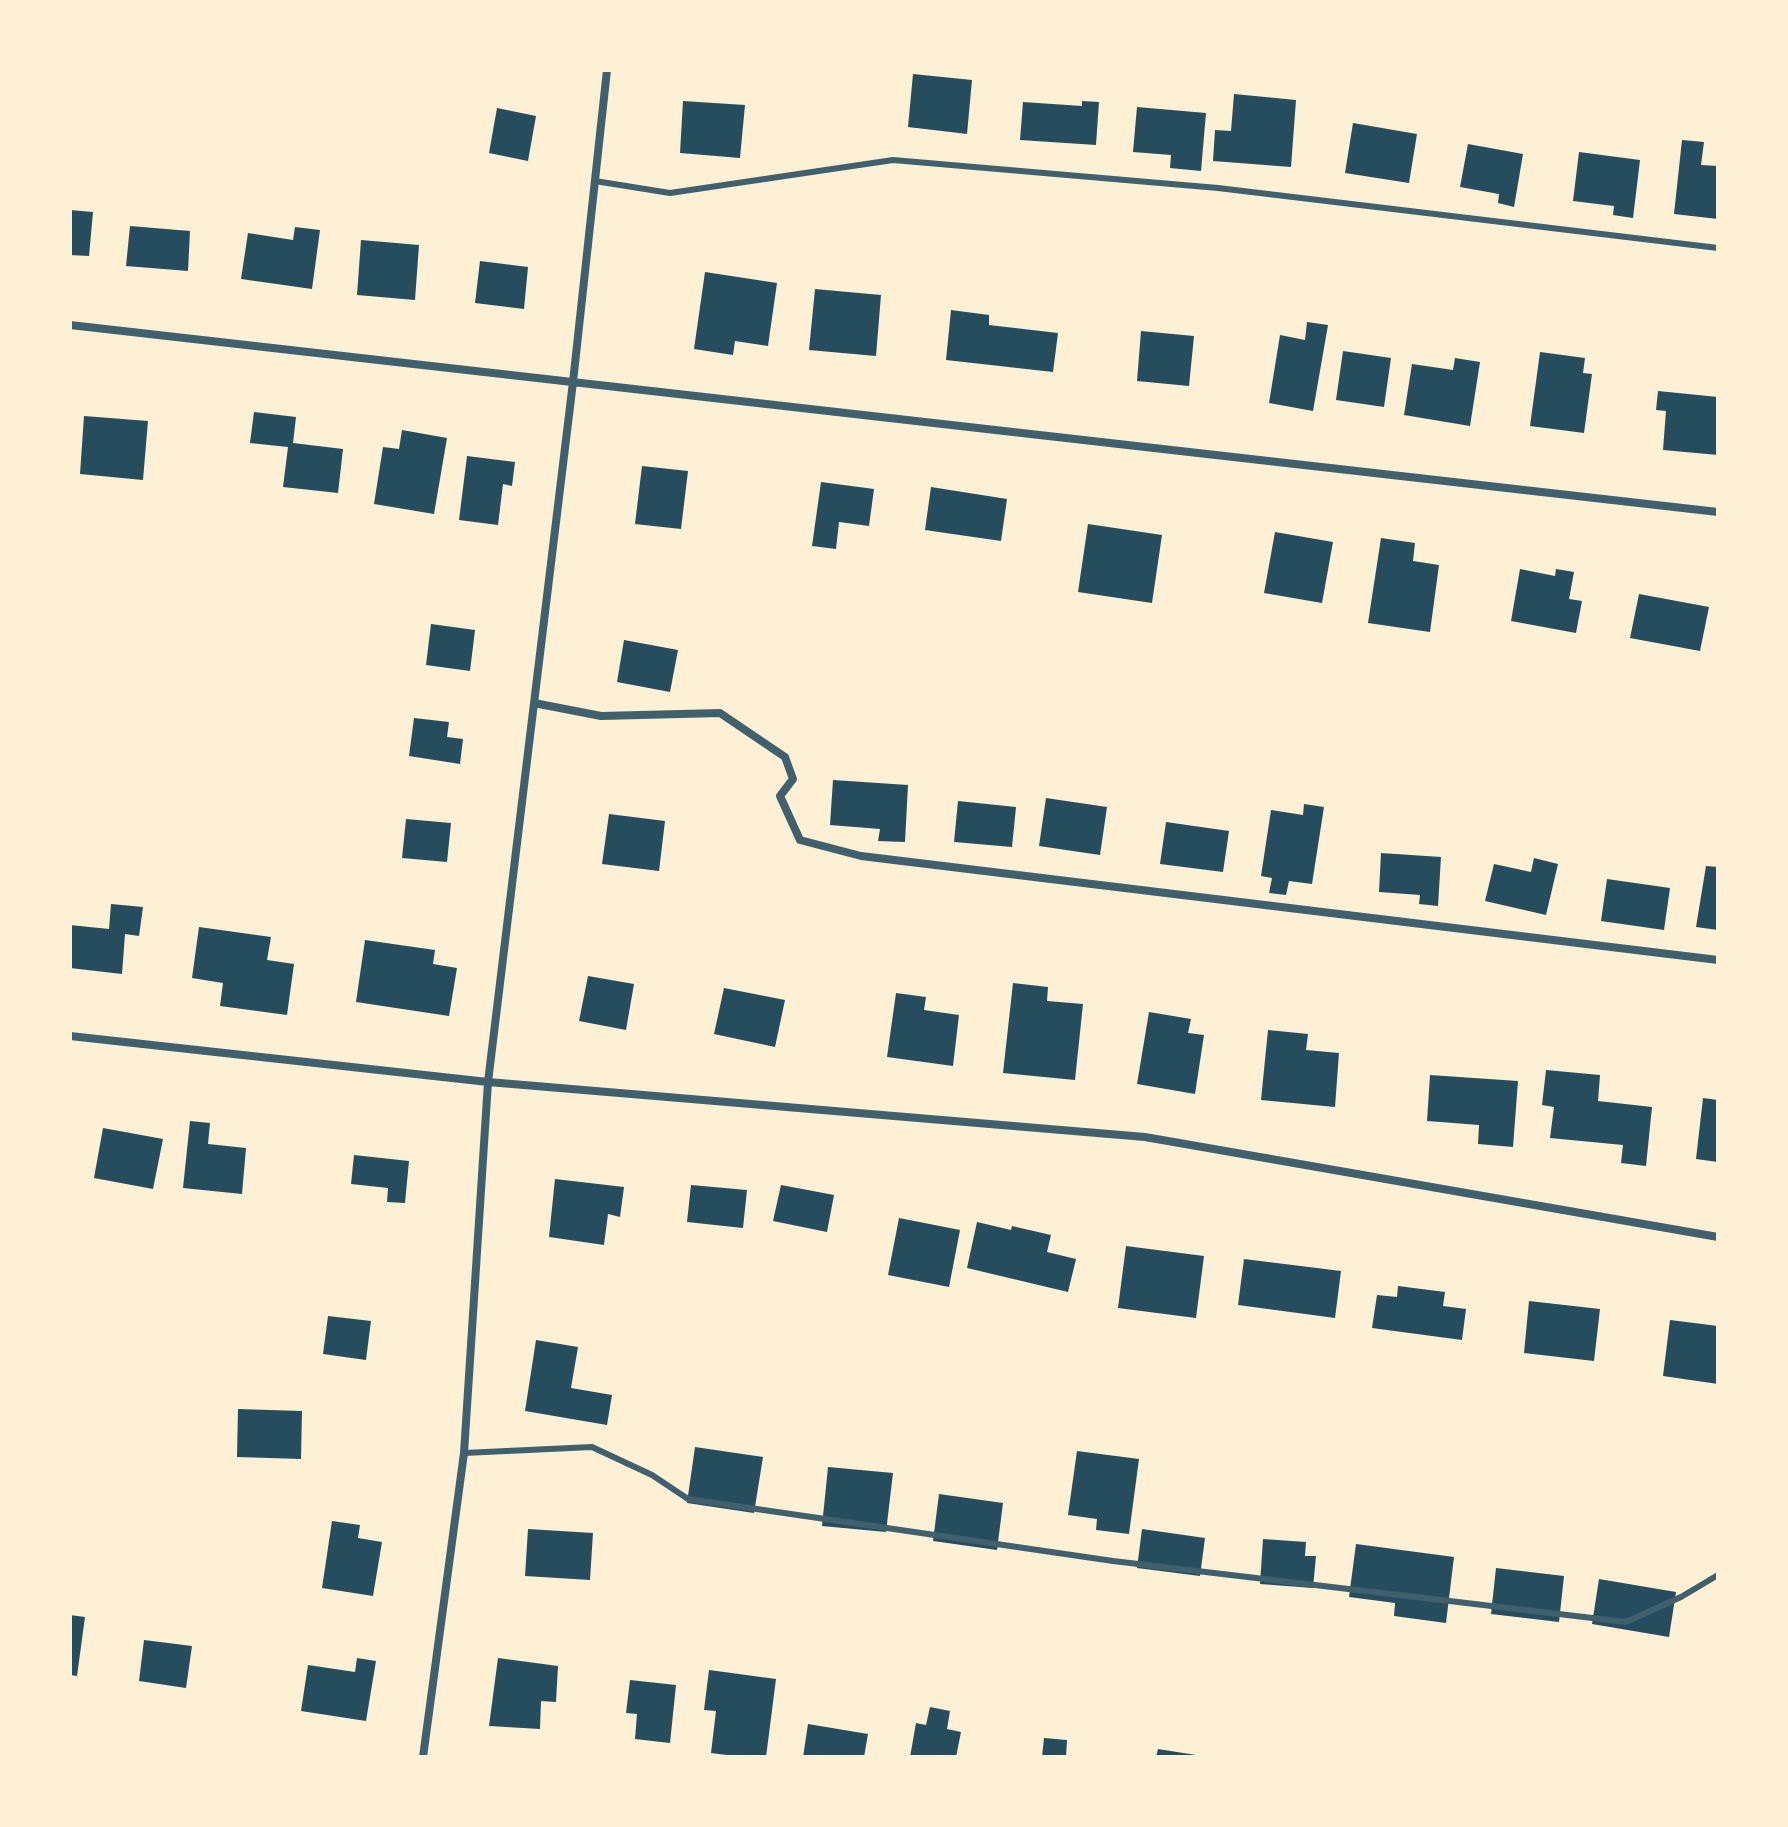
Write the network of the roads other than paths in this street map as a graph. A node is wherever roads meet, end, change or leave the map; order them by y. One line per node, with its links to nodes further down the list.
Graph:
1 (607, 70): 2 (street)
2 (595, 181): 3 (lane); 5 (street)
3 (1718, 248)
4 (70, 325): 5 (street)
5 (573, 382): 6 (street); 7 (street)
6 (1718, 512)
7 (534, 703): 8 (street); 10 (street)
8 (1718, 960)
9 (70, 1036): 10 (street)
10 (488, 1082): 11 (street); 12 (street)
11 (1718, 1237)
12 (464, 1453): 13 (lane); 14 (street)
13 (1718, 1575)
14 (423, 1757)

